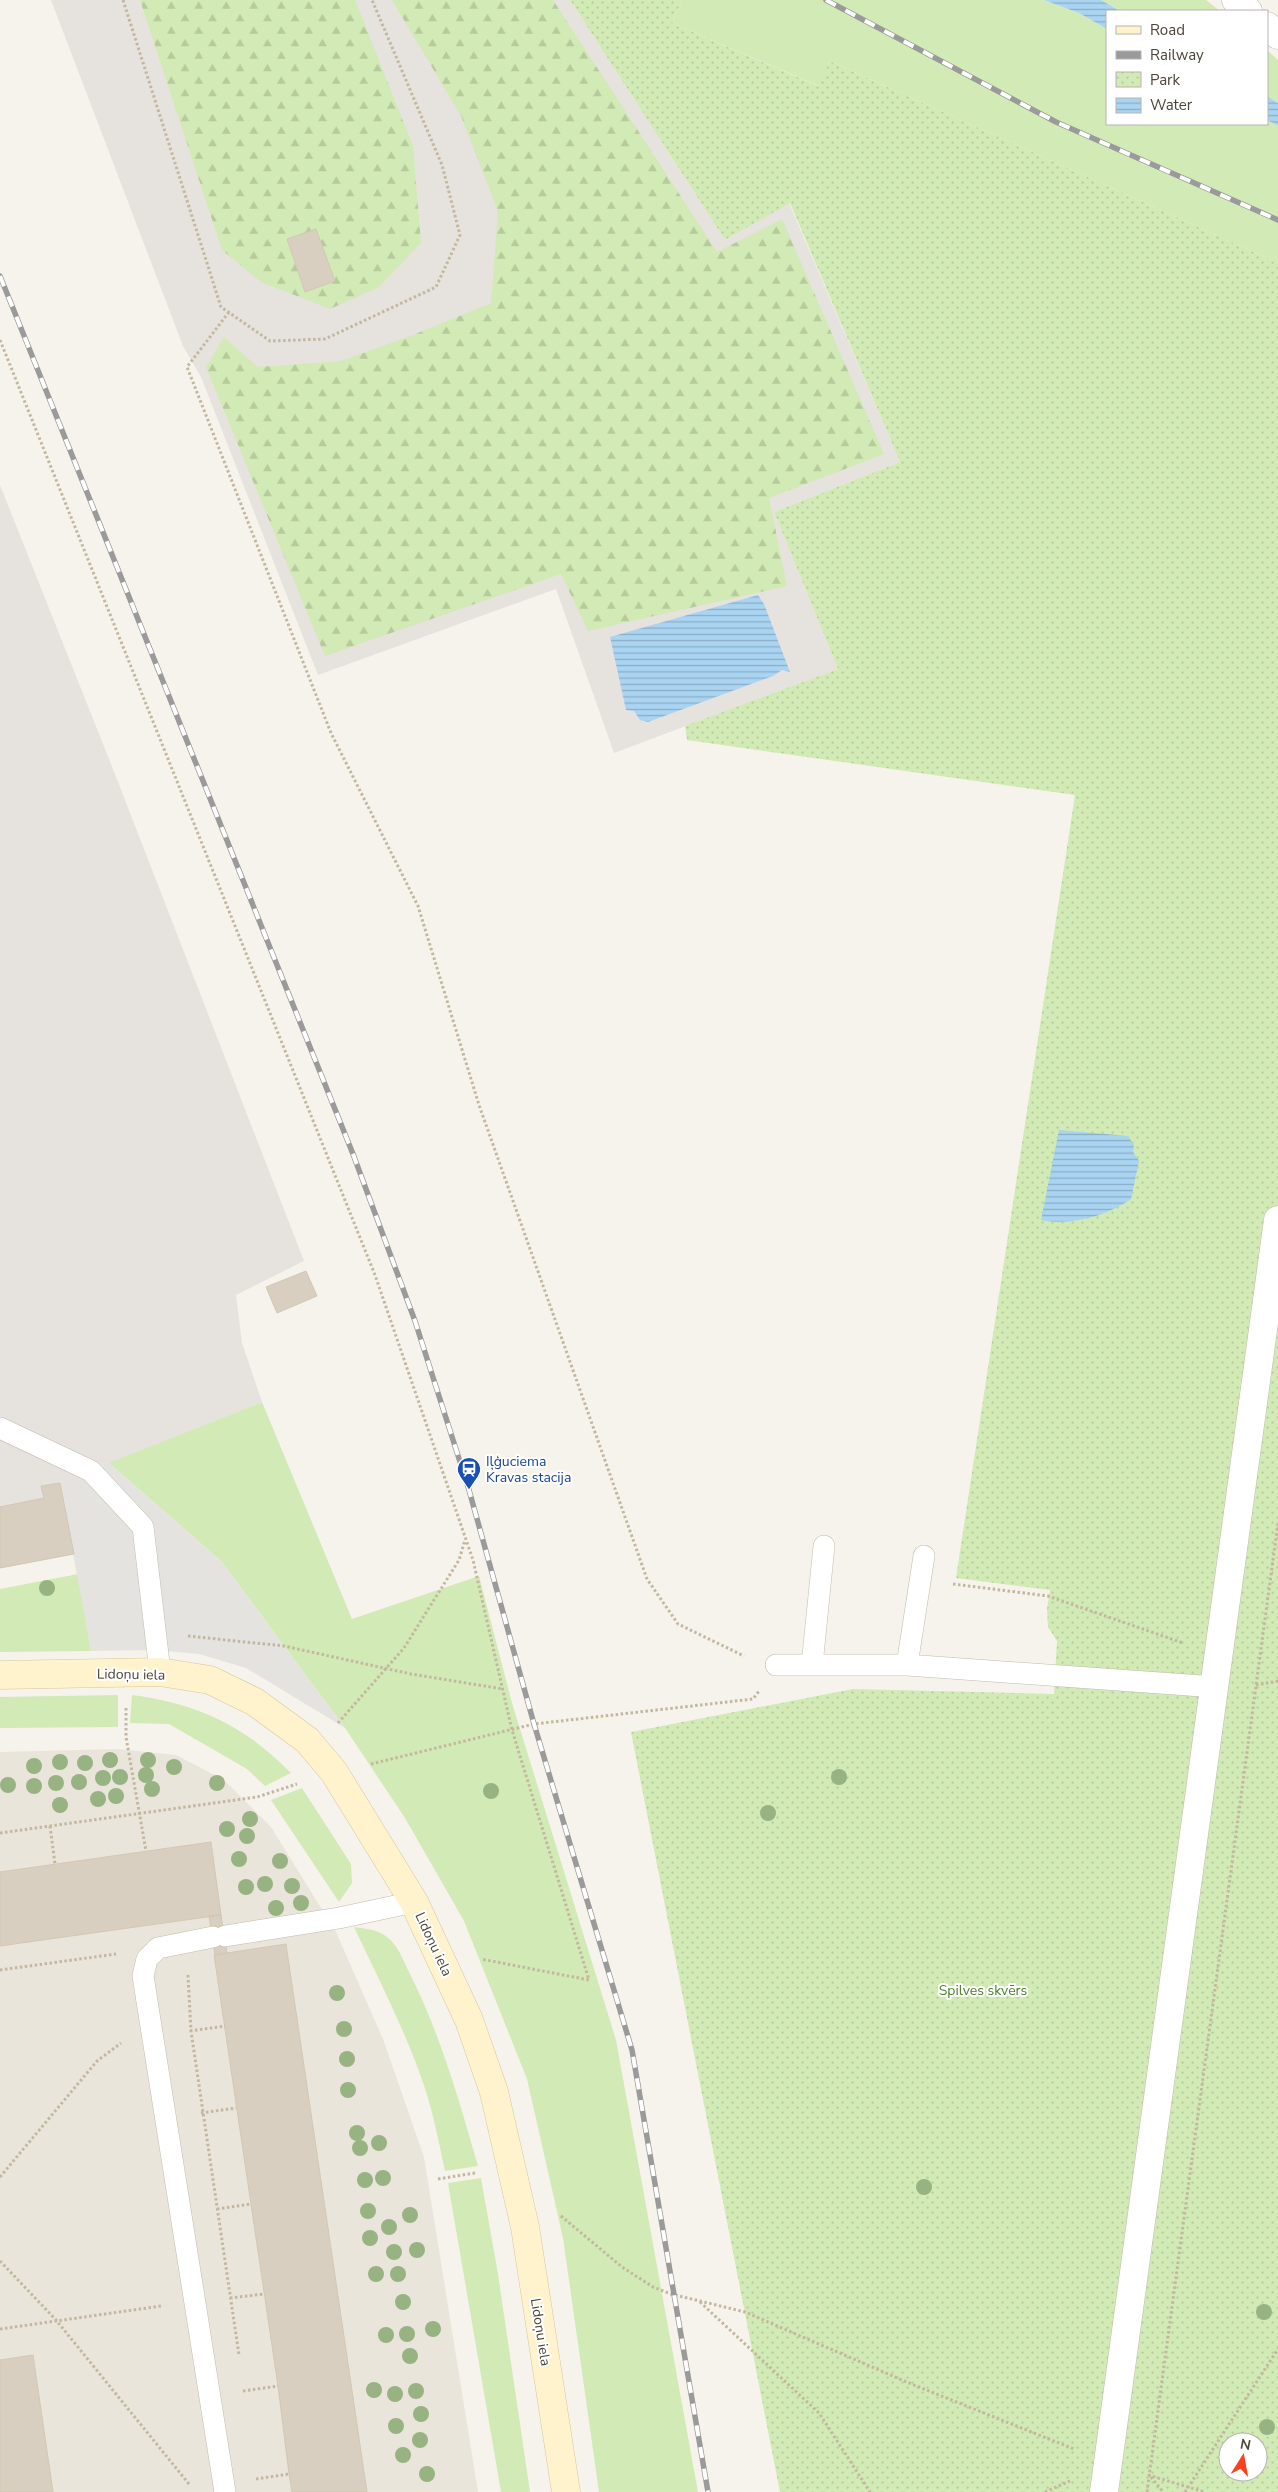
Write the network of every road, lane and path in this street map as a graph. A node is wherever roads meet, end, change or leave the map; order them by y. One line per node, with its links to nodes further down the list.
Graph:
1 (123, 0): 7 (path)
2 (372, 0): 7 (path)
3 (1236, 0): 4 (street)
4 (1247, 10)
5 (1268, 27): 6 (street)
6 (1278, 35)
7 (229, 312): 18 (path)
8 (0, 340): 12 (path)
9 (1278, 1220): 17 (street)
10 (0, 1428): 16 (lane)
11 (1278, 1523): 25 (path)
12 (465, 1539): 21 (path); 27 (path)
13 (824, 1546): 19 (lane)
14 (924, 1556): 15 (lane)
15 (920, 1579): 17 (path); 20 (lane)
16 (154, 1633): 21 (path); 22 (lane)
17 (1221, 1646): 26 (street)
18 (776, 1665): 19 (lane); 28 (path)
19 (812, 1665): 20 (lane)
20 (907, 1665): 26 (lane)
21 (386, 1668): 27 (path); 30 (path)
22 (160, 1672): 23 (street, Lidoņu iela); 30 (street, Lidoņu iela)
23 (0, 1675)
24 (1278, 1681): 25 (path)
25 (1256, 1685): 61 (path)
26 (1216, 1687): 59 (street)
27 (503, 1689): 28 (path)
28 (512, 1730): 31 (path); 40 (path)
29 (126, 1737): 32 (path)
30 (315, 1749): 31 (street, Lidoņu iela)
31 (334, 1772): 32 (path); 37 (street, Lidoņu iela)
32 (140, 1814): 33 (path); 35 (path)
33 (50, 1826): 34 (path); 36 (path)
34 (0, 1833)
35 (146, 1851)
36 (56, 1864)
37 (414, 1902): 38 (lane); 40 (street, Lidoņu iela)
38 (190, 1940): 39 (lane); 43 (path)
39 (158, 1948): 41 (path); 44 (lane)
40 (438, 1952): 66 (street, Lidoņu iela)
41 (0, 1970)
42 (224, 2026): 43 (path)
43 (191, 2031): 44 (path); 46 (path)
44 (153, 2036): 47 (lane); 48 (path)
45 (236, 2108): 46 (path)
46 (203, 2112): 47 (path); 56 (path)
47 (166, 2117): 52 (lane)
48 (0, 2177)
49 (557, 2213): 51 (path)
50 (0, 2262): 53 (path)
51 (699, 2301): 59 (path); 67 (path)
52 (195, 2302): 53 (path); 65 (lane)
53 (56, 2320): 54 (path); 64 (path)
54 (0, 2329)
55 (1278, 2350): 63 (path)
56 (240, 2363)
57 (243, 2381): 58 (path)
58 (246, 2400)
59 (1109, 2463): 61 (path); 68 (street)
60 (254, 2469): 62 (path)
61 (1150, 2476): 63 (path); 69 (path); 70 (path)
62 (256, 2486)
63 (1189, 2487): 71 (path); 72 (path)
64 (196, 2492)
65 (225, 2492)
66 (566, 2492)
67 (870, 2492)
68 (1104, 2492)
69 (1147, 2492)
70 (1163, 2492)
71 (1185, 2492)
72 (1205, 2492)

